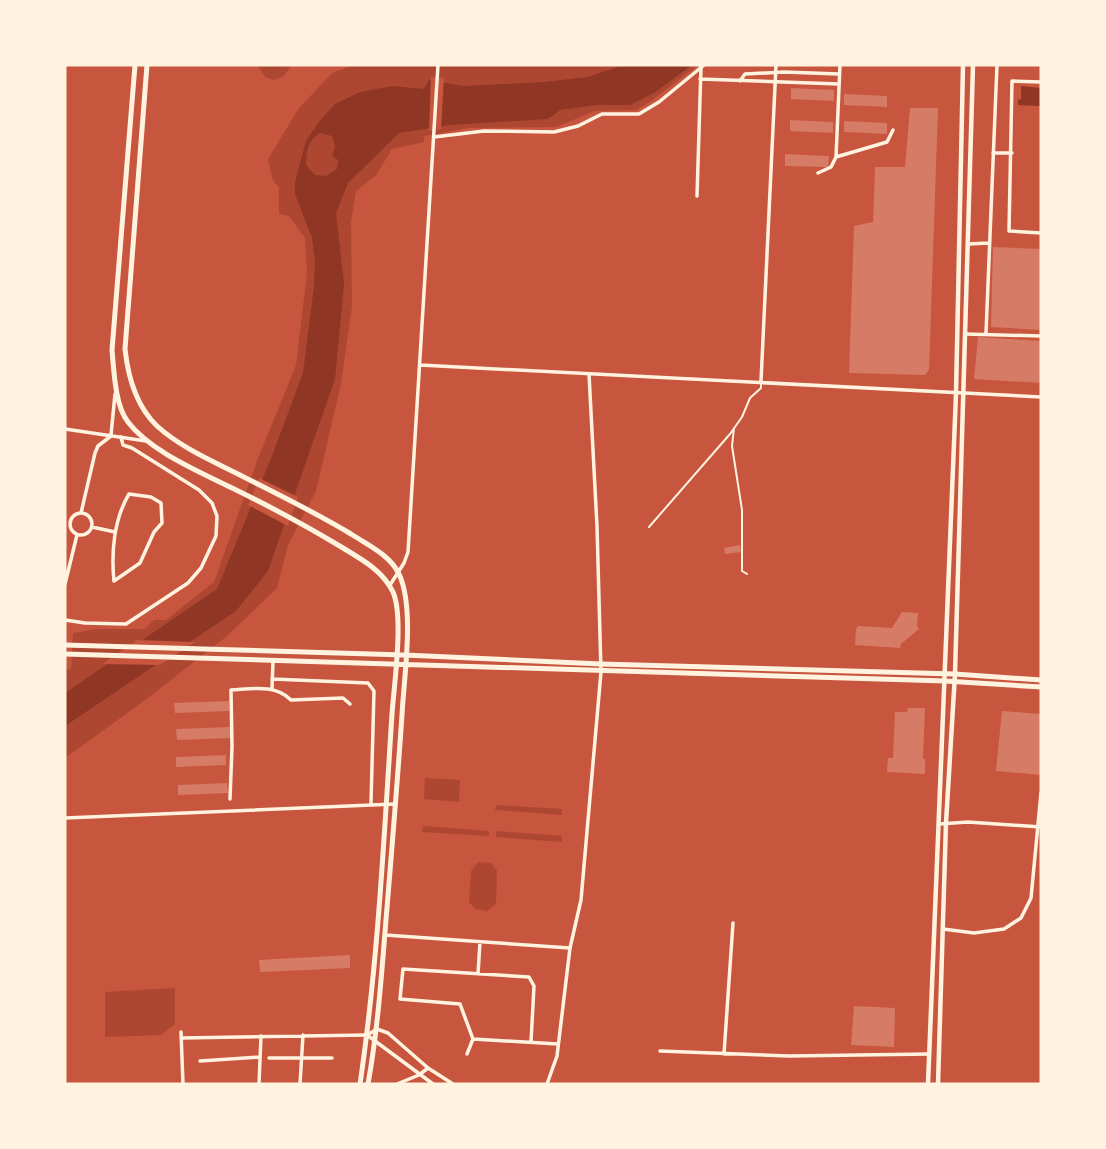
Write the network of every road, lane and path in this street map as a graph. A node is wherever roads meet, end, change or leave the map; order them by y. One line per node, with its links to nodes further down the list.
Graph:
1 (135, 65): 33 (main road)
2 (147, 65): 48 (main road)
3 (438, 65): 18 (street)
4 (776, 65): 10 (street)
5 (840, 65): 11 (street)
6 (963, 65): 34 (main road)
7 (973, 65): 26 (main road)
8 (996, 65): 19 (street)
9 (702, 66): 12 (street); 18 (street)
10 (775, 72): 11 (street); 13 (street); 14 (street)
11 (839, 74): 16 (street)
12 (700, 79): 13 (street); 23 (street)
13 (740, 81): 14 (street)
14 (775, 82): 16 (street); 32 (street)
15 (1041, 82): 20 (street)
16 (839, 84): 21 (street)
17 (893, 130): 21 (street)
18 (434, 137): 30 (street)
19 (993, 152): 20 (street); 25 (street)
20 (1012, 153): 24 (street)
21 (836, 157): 22 (street)
22 (818, 173)
23 (697, 195)
24 (1041, 233)
25 (989, 243): 26 (street); 27 (street)
26 (968, 244): 28 (main road)
27 (986, 333): 28 (street); 29 (street)
28 (965, 334): 35 (main road)
29 (1041, 337)
30 (420, 365): 31 (street); 48 (street)
31 (589, 374): 32 (street); 60 (street)
32 (761, 381): 34 (street); 37 (lane)
33 (116, 389): 39 (street); 41 (main road)
34 (956, 394): 35 (street); 62 (main road)
35 (963, 394): 36 (street); 63 (main road)
36 (1041, 397)
37 (734, 427): 45 (lane); 49 (lane)
38 (65, 429): 39 (street)
39 (111, 436): 40 (street); 42 (street)
40 (121, 437): 41 (street); 52 (street)
41 (148, 441): 51 (main road)
42 (81, 513): 43 (street); 44 (street)
43 (67, 523): 47 (street)
44 (92, 527): 46 (street); 47 (street)
45 (649, 527)
46 (115, 532): 46 (street)
47 (77, 534): 50 (street)
48 (399, 573): 51 (street); 56 (main road)
49 (747, 574)
50 (65, 584)
51 (389, 585): 55 (main road)
52 (65, 620)
53 (65, 645): 55 (main road)
54 (65, 653): 57 (main road)
55 (396, 655): 56 (main road); 58 (main road)
56 (405, 655): 59 (main road); 60 (main road)
57 (270, 659): 58 (main road); 64 (street)
58 (396, 664): 59 (main road); 73 (main road)
59 (405, 664): 61 (main road); 75 (main road)
60 (601, 664): 61 (street); 62 (main road)
61 (601, 672): 66 (main road); 84 (street)
62 (945, 674): 63 (main road); 66 (main road)
63 (955, 674): 65 (main road); 67 (main road)
64 (272, 679): 69 (street); 74 (street)
65 (1041, 680)
66 (945, 681): 67 (main road); 78 (main road)
67 (955, 682): 68 (main road); 77 (main road)
68 (1041, 687)
69 (272, 688): 70 (street); 72 (street)
70 (350, 704)
71 (1041, 793): 79 (street)
72 (230, 799)
73 (387, 803): 74 (street); 75 (street); 88 (main road)
74 (370, 804): 76 (street)
75 (396, 804): 82 (main road)
76 (65, 818)
77 (946, 823): 78 (street); 79 (street); 81 (main road)
78 (937, 824): 97 (main road)
79 (1040, 827): 81 (street)
80 (733, 923): 96 (street)
81 (943, 929): 114 (main road)
82 (385, 935): 83 (street); 86 (main road)
83 (480, 942): 84 (street); 85 (street)
84 (570, 948): 93 (street)
85 (478, 974): 90 (street); 92 (street)
86 (377, 1029): 88 (street); 91 (main road); 102 (street)
87 (303, 1035): 88 (street); 89 (street); 106 (street)
88 (367, 1035): 91 (street); 107 (main road)
89 (261, 1036): 98 (street); 104 (street)
90 (473, 1039): 92 (street); 95 (street)
91 (376, 1041): 103 (street); 108 (main road)
92 (531, 1042): 93 (street)
93 (558, 1044): 112 (street)
94 (660, 1051): 96 (street)
95 (467, 1054)
96 (724, 1054): 97 (street)
97 (929, 1054): 113 (main road)
98 (260, 1057): 101 (street); 105 (street)
99 (269, 1058): 100 (street)
100 (332, 1058)
101 (200, 1060)
102 (428, 1068): 103 (street); 111 (street)
103 (419, 1075): 109 (street); 110 (street)
104 (183, 1084)
105 (259, 1084)
106 (300, 1084)
107 (360, 1084)
108 (368, 1084)
109 (397, 1084)
110 (433, 1084)
111 (453, 1084)
112 (547, 1084)
113 (928, 1084)
114 (938, 1084)

